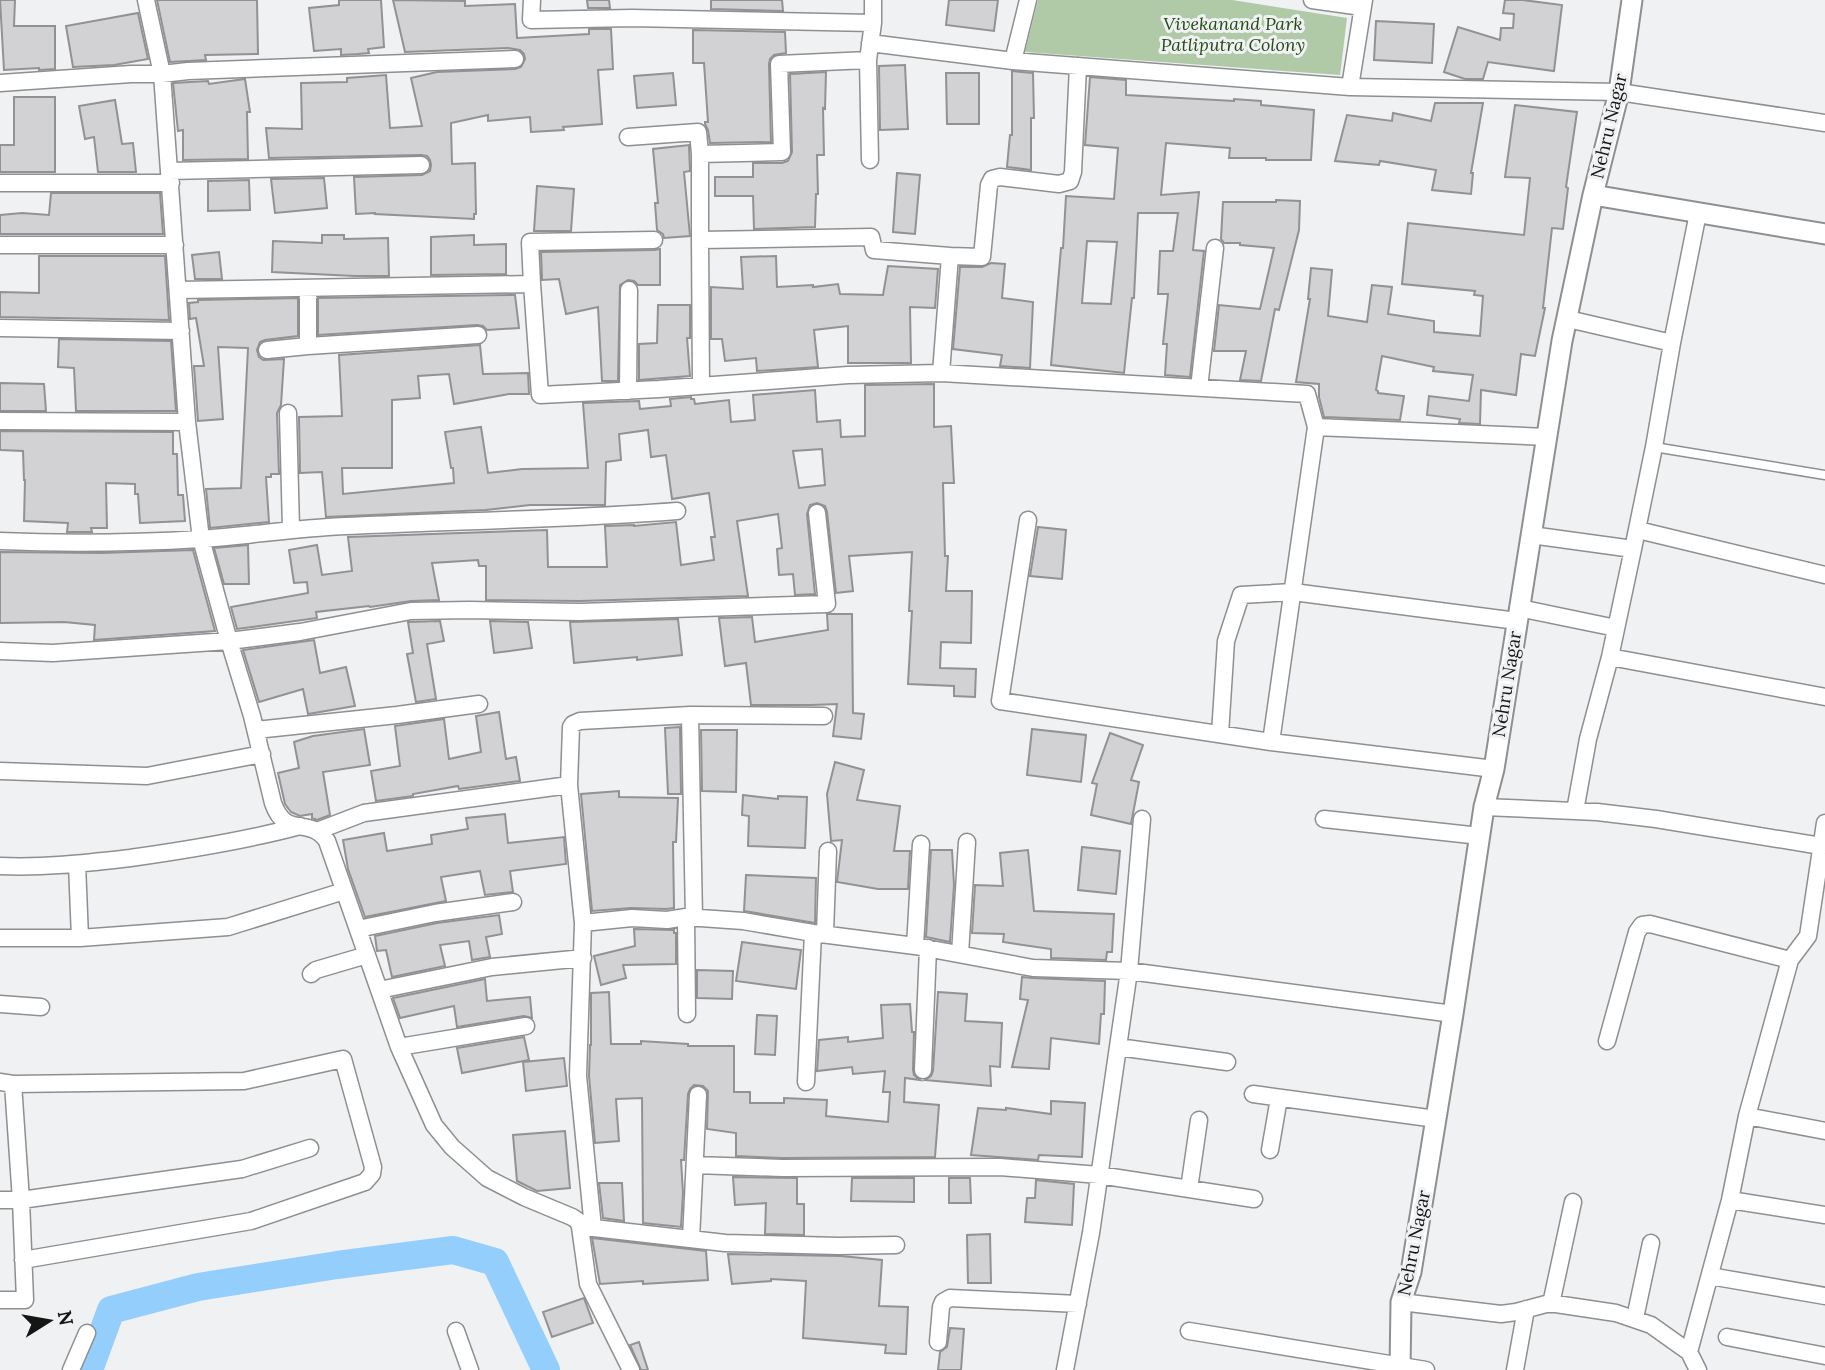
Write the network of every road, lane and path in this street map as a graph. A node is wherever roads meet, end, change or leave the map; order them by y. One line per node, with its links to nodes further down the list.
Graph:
1 (146, 0): 14 (street)
2 (532, 0): 8 (street)
3 (873, 0): 8 (street)
4 (1028, 0): 12 (street)
5 (1312, 0): 7 (street)
6 (1632, 0): 17 (street, Nehru Nagar)
7 (1363, 4): 16 (street)
8 (873, 23): 9 (street)
9 (870, 43): 11 (street); 12 (street)
10 (515, 59): 14 (street)
11 (868, 60): 20 (street); 21 (street)
12 (1013, 61): 13 (street)
13 (1078, 66): 16 (street); 33 (street)
14 (162, 74): 15 (street); 23 (street)
15 (0, 83)
16 (1350, 87): 17 (street)
17 (1619, 92): 18 (street); 25 (street, Nehru Nagar)
18 (1825, 123)
19 (628, 137): 20 (street)
20 (700, 154): 29 (street)
21 (870, 160)
22 (421, 166): 23 (street)
23 (170, 177): 24 (street); 31 (street)
24 (0, 183)
25 (1593, 195): 26 (street); 38 (street, Nehru Nagar)
26 (1698, 213): 27 (street); 42 (street)
27 (1825, 234)
28 (654, 240): 34 (street)
29 (699, 240): 33 (street); 46 (street)
30 (0, 245): 31 (street)
31 (175, 245): 36 (street)
32 (1214, 248): 47 (street)
33 (950, 256): 45 (street)
34 (532, 284): 35 (street); 48 (street)
35 (308, 288): 36 (street); 43 (street)
36 (178, 290): 40 (street)
37 (629, 290): 48 (street)
38 (1568, 319): 42 (street); 53 (street, Nehru Nagar)
39 (0, 328): 40 (street)
40 (181, 331): 51 (street)
41 (478, 335): 43 (street)
42 (1672, 343): 54 (street)
43 (308, 346): 44 (street)
44 (267, 350)
45 (941, 373): 46 (street); 47 (street)
46 (701, 386): 48 (street)
47 (1199, 388): 52 (street)
48 (628, 391)
49 (288, 413): 59 (street)
50 (0, 421): 51 (street)
51 (187, 422): 62 (street)
52 (1316, 427): 53 (street); 66 (street)
53 (1547, 438): 61 (street, Nehru Nagar)
54 (1654, 447): 55 (lane); 60 (street)
55 (1825, 475)
56 (677, 511): 59 (street)
57 (817, 513): 69 (street)
58 (1028, 520): 77 (street)
59 (291, 529): 62 (street)
60 (1639, 530): 64 (street); 65 (street)
61 (1531, 535): 64 (street); 67 (street, Nehru Nagar)
62 (201, 538): 63 (street); 69 (street)
63 (0, 541)
64 (1633, 549): 68 (street)
65 (1825, 575)
66 (1293, 592): 67 (street); 77 (street); 78 (street)
67 (1518, 615): 68 (street); 80 (street, Nehru Nagar)
68 (1616, 628): 71 (street)
69 (229, 641): 70 (street); 76 (street)
70 (0, 651)
71 (1610, 657): 72 (street); 84 (street)
72 (1825, 697)
73 (480, 704): 76 (street)
74 (690, 715): 75 (street); 82 (street); 99 (street)
75 (824, 716)
76 (256, 730): 79 (street)
77 (1220, 734): 78 (street)
78 (1271, 742): 80 (street)
79 (262, 754): 81 (street); 88 (street)
80 (1493, 769): 83 (street, Nehru Nagar)
81 (0, 771)
82 (569, 785): 89 (street); 100 (street)
83 (1484, 807): 84 (street); 90 (street, Nehru Nagar)
84 (1575, 811): 93 (street)
85 (1324, 819): 90 (street)
86 (1142, 820): 110 (street)
87 (1825, 823): 93 (street)
88 (300, 827): 89 (street); 95 (street)
89 (317, 831): 97 (street)
90 (1480, 836): 116 (street, Nehru Nagar)
91 (967, 842): 106 (street)
92 (921, 844): 105 (street)
93 (1821, 846): 109 (street)
94 (828, 850): 102 (street)
95 (77, 864): 96 (street); 104 (street)
96 (0, 866)
97 (344, 891): 101 (street); 104 (street)
98 (513, 902): 101 (street)
99 (690, 917): 100 (street); 102 (street); 115 (street)
100 (583, 923): 108 (street)
101 (358, 929): 107 (street)
102 (819, 933): 105 (street); 123 (street)
103 (0, 938): 104 (street)
104 (80, 938)
105 (921, 947): 106 (street); 122 (street)
106 (960, 954): 110 (street)
107 (367, 955): 111 (street); 112 (street)
108 (583, 958): 112 (street); 143 (street)
109 (1790, 960): 118 (street); 128 (street)
110 (1129, 971): 116 (street); 120 (street)
111 (311, 974)
112 (379, 990): 119 (street)
113 (0, 1004): 114 (street)
114 (41, 1007)
115 (687, 1014)
116 (1453, 1014): 129 (street, Nehru Nagar)
117 (526, 1026): 119 (street)
118 (1607, 1041)
119 (399, 1047): 143 (street)
120 (1118, 1047): 121 (street); 135 (street)
121 (1227, 1062)
122 (923, 1070)
123 (806, 1082)
124 (6, 1083): 139 (street); 147 (street)
125 (1253, 1094): 127 (street)
126 (698, 1095): 134 (street)
127 (1279, 1098): 129 (street); 133 (street)
128 (1747, 1116): 131 (street); 140 (street)
129 (1436, 1119): 151 (street, Nehru Nagar)
130 (1199, 1121): 136 (street)
131 (1825, 1131)
132 (310, 1148): 139 (street)
133 (1270, 1150)
134 (695, 1165): 135 (street); 144 (street)
135 (1099, 1175): 136 (street); 152 (street)
136 (1189, 1189): 137 (street)
137 (1254, 1199)
138 (0, 1200): 139 (street)
139 (21, 1200): 147 (street)
140 (1731, 1200): 142 (street); 148 (street)
141 (1573, 1202): 153 (street)
142 (1825, 1214)
143 (586, 1228): 144 (street); 166 (street)
144 (691, 1239): 146 (street)
145 (1650, 1243): 155 (street)
146 (896, 1245)
147 (23, 1260): 150 (street)
148 (1710, 1276): 149 (street); 161 (street)
149 (1825, 1296)
150 (0, 1300)
151 (1401, 1302): 154 (street); 163 (street, Nehru Nagar)
152 (1078, 1304): 160 (street); 167 (street)
153 (1551, 1304): 154 (street); 155 (street)
154 (1526, 1309): 169 (street)
155 (1635, 1318): 161 (street)
156 (456, 1331): 165 (street)
157 (1189, 1331): 163 (street)
158 (87, 1333): 164 (street)
159 (1727, 1337): 162 (street)
160 (938, 1342)
161 (1689, 1352): 170 (street)
162 (1825, 1356)
163 (1400, 1368): 168 (street)
164 (71, 1370)
165 (470, 1370)
166 (631, 1370)
167 (1065, 1370)
168 (1426, 1370)
169 (1515, 1370)
170 (1698, 1370)

